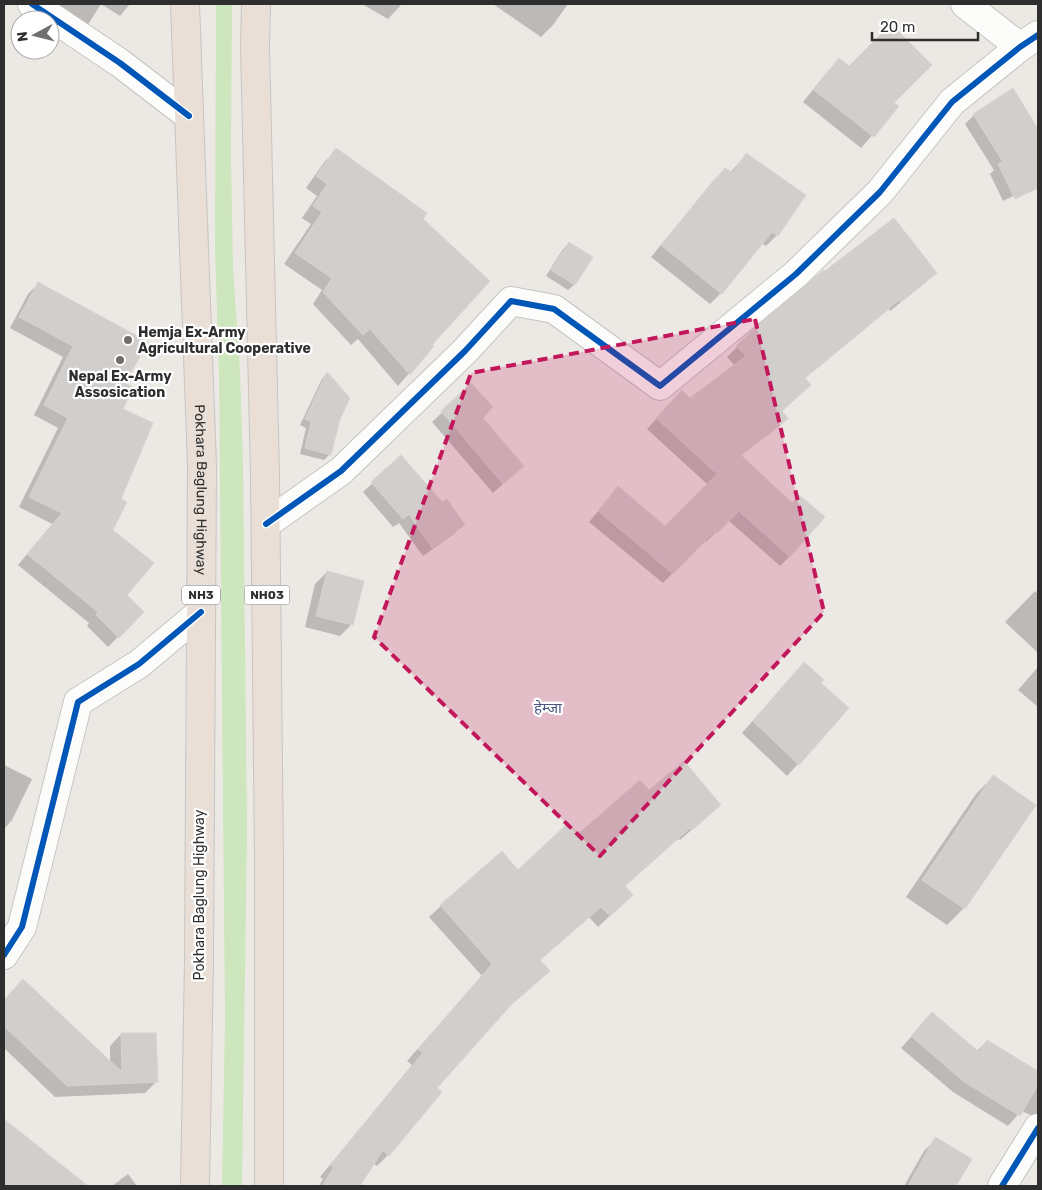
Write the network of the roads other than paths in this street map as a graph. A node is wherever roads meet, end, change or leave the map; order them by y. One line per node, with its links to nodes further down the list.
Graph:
1 (32, 4): 6 (street)
2 (185, 4): 6 (highway, Pokhara Baglung Highway / NH3)
3 (256, 4): 7 (highway, NH03)
4 (965, 4): 5 (street)
5 (1029, 41): 7 (street)
6 (189, 116): 8 (highway, Pokhara Baglung Highway / NH3)
7 (266, 524): 12 (highway, NH03)
8 (201, 612): 9 (street); 11 (highway, Pokhara Baglung Highway / NH3)
9 (4, 955)
10 (1038, 1128): 13 (street)
11 (195, 1186)
12 (269, 1186)
13 (1002, 1186)

